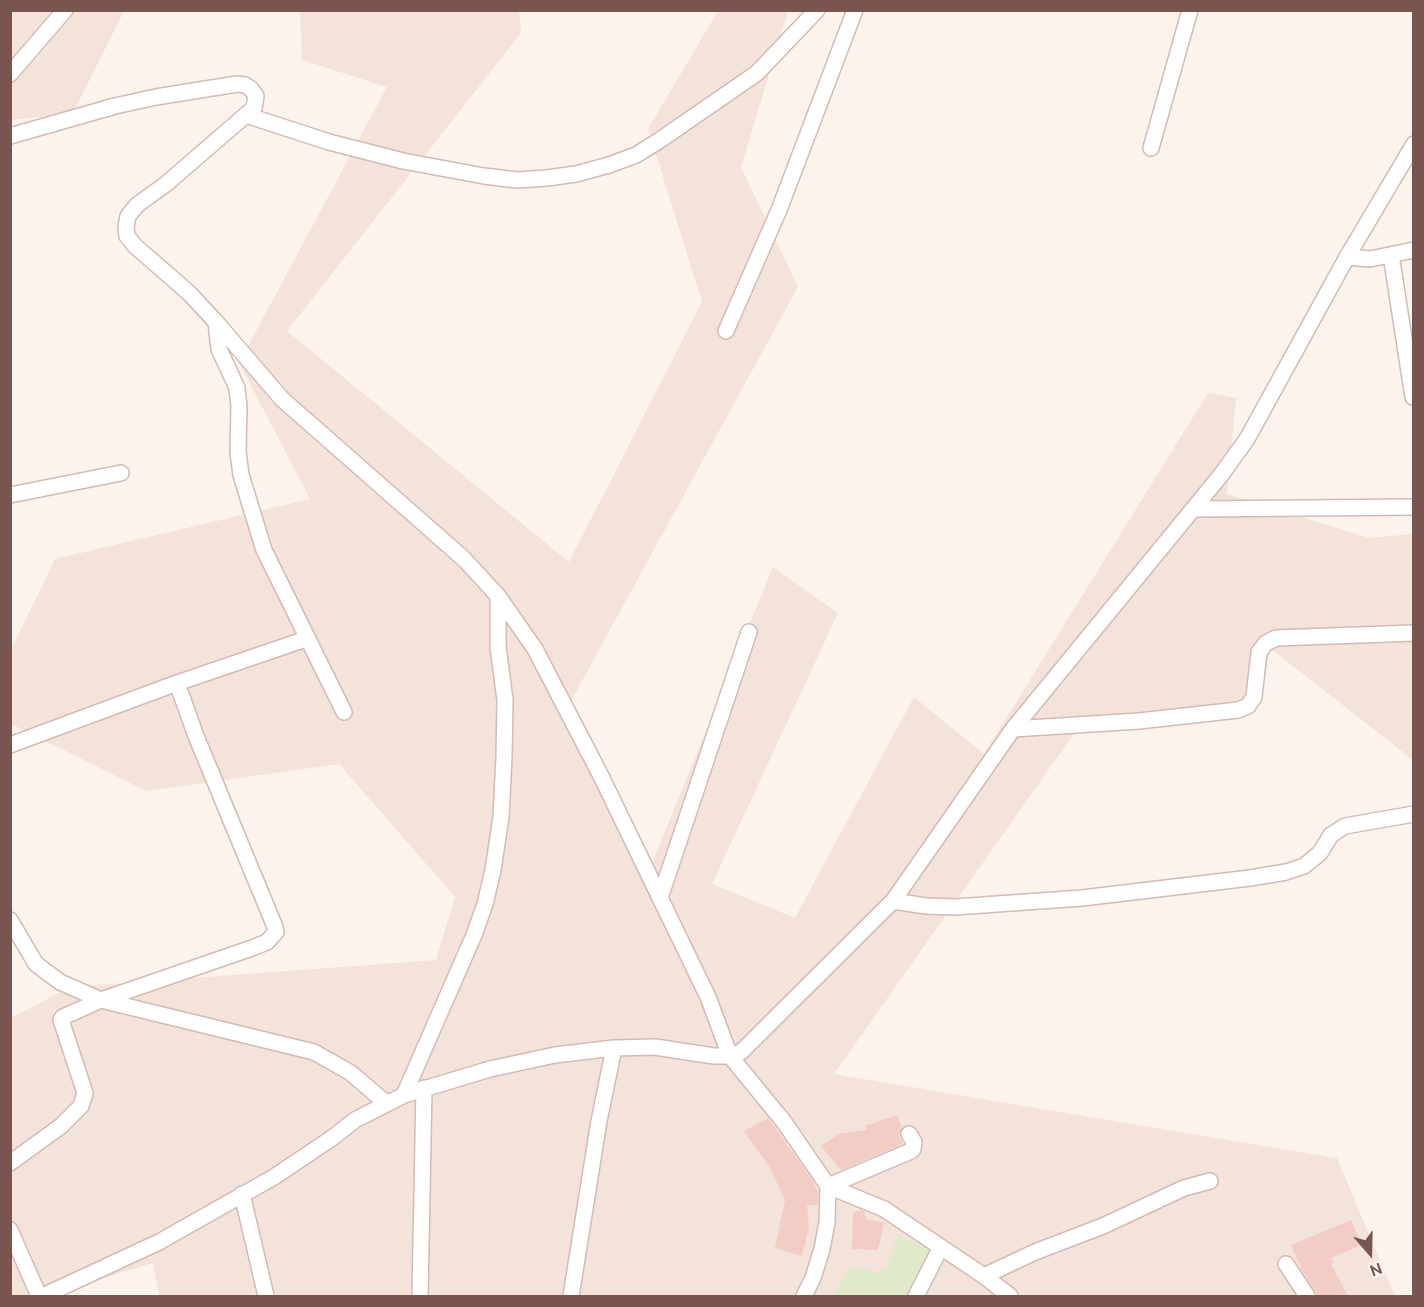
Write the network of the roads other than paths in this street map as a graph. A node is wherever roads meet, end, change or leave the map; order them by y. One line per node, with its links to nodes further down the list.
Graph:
1 (65, 10): 5 (street)
2 (817, 10): 6 (street)
3 (855, 10): 14 (street)
4 (1190, 10): 9 (street)
5 (10, 74)
6 (246, 115): 7 (street); 13 (street)
7 (10, 136)
8 (1413, 144): 12 (street)
9 (1151, 148)
10 (1413, 250): 11 (street)
11 (1391, 255): 12 (street); 15 (street)
12 (1347, 257): 19 (street)
13 (216, 322): 20 (street); 23 (street)
14 (726, 331)
15 (1413, 397)
16 (121, 473): 17 (street)
17 (10, 495)
18 (1413, 507): 19 (street)
19 (1195, 509): 26 (street)
20 (498, 596): 29 (street); 36 (street)
21 (749, 632): 29 (street)
22 (1413, 633): 26 (street)
23 (306, 639): 24 (street); 25 (street)
24 (177, 683): 27 (street); 32 (street)
25 (344, 712)
26 (1013, 729): 30 (street)
27 (10, 745)
28 (1413, 814): 30 (street)
29 (660, 898): 34 (street)
30 (893, 901): 34 (street)
31 (10, 920): 32 (street)
32 (101, 1000): 37 (street); 39 (street)
33 (614, 1048): 34 (street); 35 (street); 50 (street)
34 (730, 1056): 41 (street)
35 (424, 1088): 36 (street); 49 (street)
36 (404, 1095): 37 (street)
37 (387, 1104): 42 (street)
38 (909, 1134): 41 (street)
39 (10, 1163)
40 (1210, 1181): 46 (street)
41 (828, 1186): 44 (street); 51 (street)
42 (242, 1194): 47 (street); 48 (street)
43 (10, 1230): 47 (street)
44 (941, 1246): 46 (street); 52 (street)
45 (1286, 1264): 54 (street)
46 (984, 1276): 53 (street)
47 (41, 1296)
48 (266, 1296)
49 (420, 1296)
50 (571, 1296)
51 (804, 1296)
52 (916, 1296)
53 (1010, 1296)
54 (1307, 1296)

